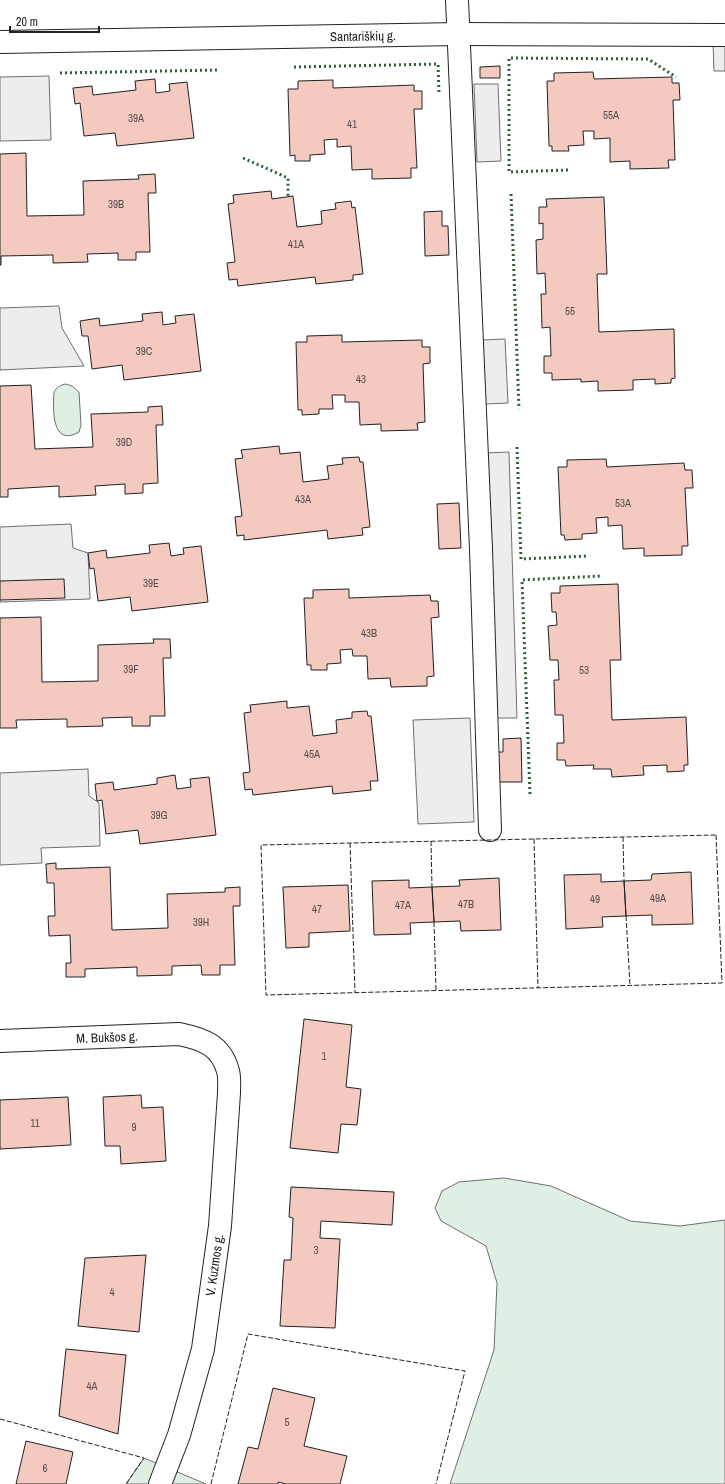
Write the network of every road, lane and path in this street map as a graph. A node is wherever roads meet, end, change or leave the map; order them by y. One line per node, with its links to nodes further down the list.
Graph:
1 (457, 0): 2 (street)
2 (459, 34): 3 (street, Santariškių g.); 4 (street, Santariškių g.); 5 (street)
3 (725, 35)
4 (0, 42)
5 (490, 830)
6 (0, 1041): 7 (street, M. Bukšos g.)
7 (212, 1045): 8 (street, V. Kuzmos g.)
8 (160, 1484)

